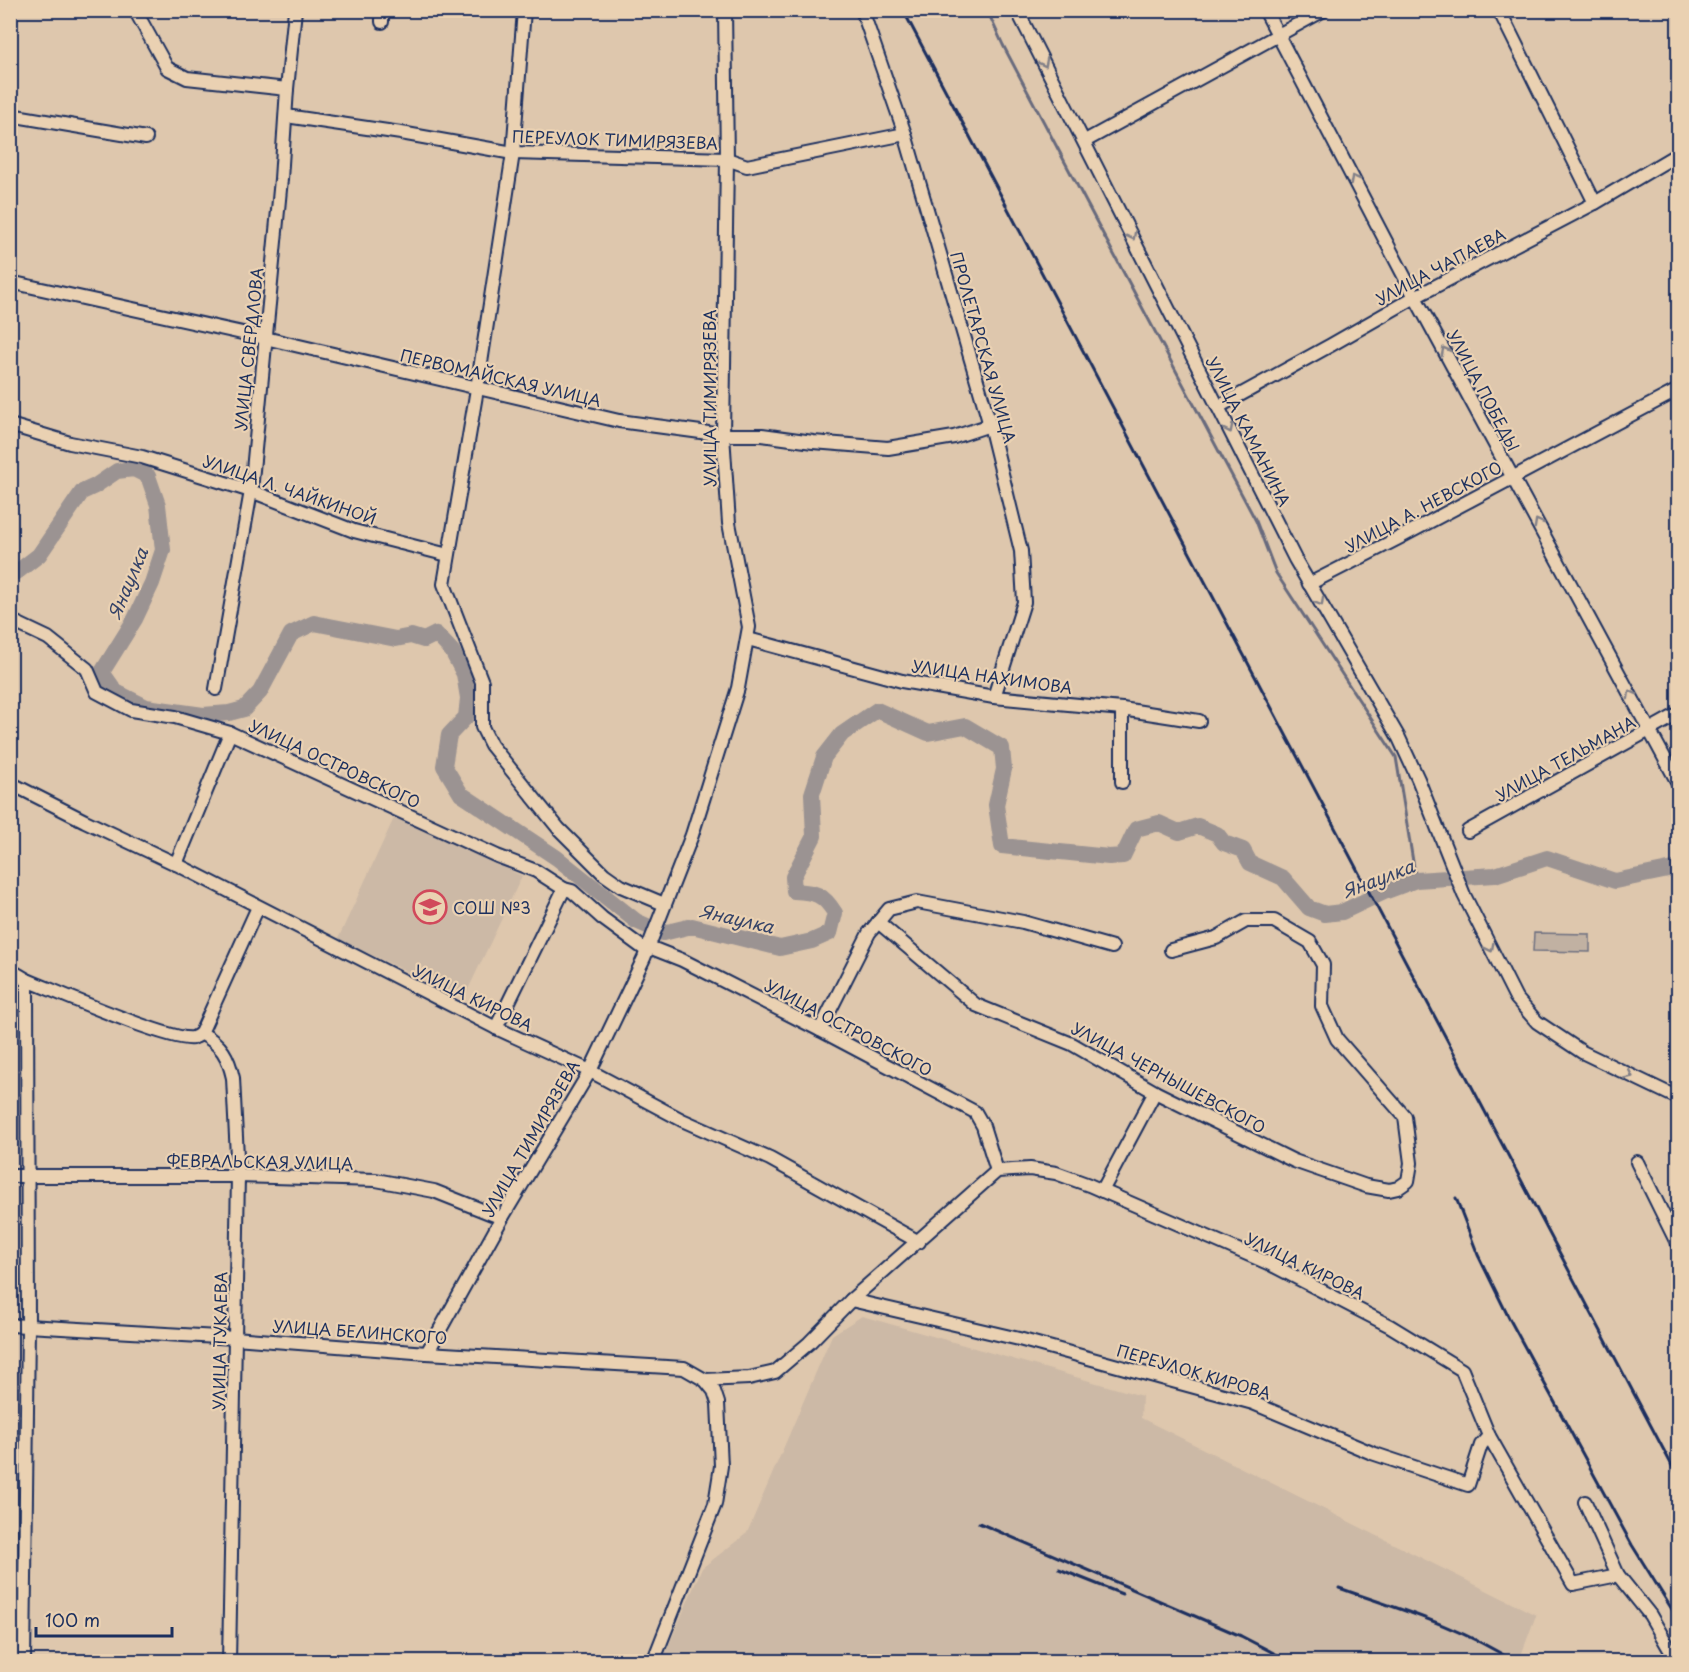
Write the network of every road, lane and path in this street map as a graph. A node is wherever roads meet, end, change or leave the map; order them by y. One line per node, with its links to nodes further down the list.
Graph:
1 (135, 10): 11 (street)
2 (295, 10): 11 (street, УЛИЦА СВЕРДЛОВА)
3 (524, 10): 17 (street)
4 (725, 10): 19 (street, УЛИЦА ТИМИРЯЗЕВА)
5 (862, 10): 14 (street, ПРОЛЕТАРСКАЯ УЛИЦА)
6 (1017, 10): 16 (street, УЛИЦА КАМАНИНА, one-way to 16)
7 (1265, 10): 10 (street, УЛИЦА ПОБЕДЫ)
8 (1324, 10): 10 (street)
9 (1499, 10): 20 (street)
10 (1279, 36): 16 (street); 22 (street, УЛИЦА ПОБЕДЫ, one-way to 10)
11 (287, 89): 13 (street, УЛИЦА СВЕРДЛОВА)
12 (10, 115): 15 (street)
13 (286, 116): 17 (street, ПЕРЕУЛОК ТИМИРЯЗЕВА); 23 (street, УЛИЦА СВЕРДЛОВА)
14 (905, 134): 19 (street, ПЕРЕУЛОК ТИМИРЯЗЕВА); 28 (street, ПРОЛЕТАРСКАЯ УЛИЦА)
15 (146, 138)
16 (1084, 141): 26 (street, УЛИЦА КАМАНИНА, one-way to 26)
17 (513, 153): 19 (street, ПЕРЕУЛОК ТИМИРЯЗЕВА); 24 (street)
18 (1678, 154): 20 (street, УЛИЦА ЧАПАЕВА)
19 (727, 159): 29 (street, УЛИЦА ТИМИРЯЗЕВА)
20 (1595, 203): 22 (street, УЛИЦА ЧАПАЕВА)
21 (10, 282): 23 (street, ПЕРВОМАЙСКАЯ УЛИЦА)
22 (1415, 297): 26 (street, УЛИЦА ЧАПАЕВА); 30 (street, УЛИЦА ПОБЕДЫ, one-way to 22)
23 (265, 338): 24 (street, ПЕРВОМАЙСКАЯ УЛИЦА); 31 (street, УЛИЦА СВЕРДЛОВА)
24 (477, 389): 29 (street, ПЕРВОМАЙСКАЯ УЛИЦА); 32 (street)
25 (1678, 390): 30 (street, УЛИЦА А. НЕВСКОГО)
26 (1218, 407): 33 (street, УЛИЦА КАМАНИНА, one-way to 33)
27 (10, 425): 31 (street, УЛИЦА Л. ЧАЙКИНОЙ)
28 (990, 425): 29 (street, ПЕРВОМАЙСКАЯ УЛИЦА); 37 (street, ПРОЛЕТАРСКАЯ УЛИЦА)
29 (723, 435): 35 (street, УЛИЦА ТИМИРЯЗЕВА)
30 (1513, 478): 33 (street, УЛИЦА А. НЕВСКОГО); 41 (street, УЛИЦА ПОБЕДЫ, one-way to 30)
31 (251, 491): 32 (street, УЛИЦА Л. ЧАЙКИНОЙ); 36 (street, УЛИЦА СВЕРДЛОВА)
32 (448, 555): 50 (street)
33 (1309, 584): 62 (street, УЛИЦА КАМАНИНА, one-way to 62)
34 (10, 620): 42 (street, УЛИЦА ОСТРОВСКОГО)
35 (748, 639): 37 (street, УЛИЦА НАХИМОВА); 50 (street, УЛИЦА ТИМИРЯЗЕВА)
36 (216, 689)
37 (994, 697): 38 (street, УЛИЦА НАХИМОВА)
38 (1122, 709): 40 (street, УЛИЦА НАХИМОВА); 43 (street)
39 (1678, 714): 41 (street, УЛИЦА ТЕЛЬМАНА)
40 (1199, 721)
41 (1651, 729): 45 (street, УЛИЦА ПОБЕДЫ); 46 (street, УЛИЦА ТЕЛЬМАНА)
42 (230, 733): 47 (street); 48 (street, УЛИЦА ОСТРОВСКОГО)
43 (1122, 782)
44 (10, 783): 47 (street, УЛИЦА КИРОВА)
45 (1678, 783)
46 (1468, 831)
47 (176, 864): 49 (street, УЛИЦА КИРОВА)
48 (564, 889): 52 (street, УЛИЦА ОСТРОВСКОГО); 57 (street)
49 (258, 907): 57 (street, УЛИЦА КИРОВА); 59 (street)
50 (662, 909): 52 (street, УЛИЦА ТИМИРЯЗЕВА)
51 (878, 922): 53 (street); 58 (street); 61 (street, УЛИЦА ЧЕРНЫШЕВСКОГО)
52 (649, 945): 58 (street, УЛИЦА ОСТРОВСКОГО); 60 (street, УЛИЦА ТИМИРЯЗЕВА)
53 (1112, 947)
54 (1171, 950): 61 (street, УЛИЦА ЧЕРНЫШЕВСКОГО)
55 (10, 970): 56 (street)
56 (27, 980): 59 (street); 66 (street)
57 (496, 1028): 60 (street, УЛИЦА КИРОВА)
58 (820, 1030): 64 (street, УЛИЦА ОСТРОВСКОГО)
59 (201, 1033): 67 (street, УЛИЦА ТУКАЕВА)
60 (590, 1071): 69 (street, УЛИЦА ТИМИРЯЗЕВА); 70 (street, УЛИЦА КИРОВА)
61 (1155, 1092): 68 (street)
62 (1678, 1098)
63 (1637, 1162): 71 (street)
64 (997, 1171): 68 (street, УЛИЦА КИРОВА); 70 (street)
65 (10, 1176): 66 (street, ФЕВРАЛЬСКАЯ УЛИЦА)
66 (28, 1176): 67 (street, ФЕВРАЛЬСКАЯ УЛИЦА); 74 (street)
67 (238, 1176): 69 (street, ФЕВРАЛЬСКАЯ УЛИЦА); 75 (street, УЛИЦА ТУКАЕВА)
68 (1102, 1191): 78 (street, УЛИЦА КИРОВА)
69 (502, 1218): 76 (street, УЛИЦА ТИМИРЯЗЕВА)
70 (919, 1242): 72 (street)
71 (1678, 1245)
72 (851, 1300): 77 (street); 78 (street, ПЕРЕУЛОК КИРОВА)
73 (10, 1325): 74 (street, УЛИЦА БЕЛИНСКОГО)
74 (28, 1327): 75 (street, УЛИЦА БЕЛИНСКОГО); 81 (street)
75 (235, 1338): 76 (street, УЛИЦА БЕЛИНСКОГО); 82 (street, УЛИЦА ТУКАЕВА)
76 (427, 1353): 77 (street, УЛИЦА БЕЛИНСКОГО)
77 (705, 1380): 83 (street)
78 (1489, 1436): 80 (street, УЛИЦА КИРОВА)
79 (1585, 1502): 80 (street)
80 (1618, 1575): 84 (street)
81 (24, 1662)
82 (229, 1662)
83 (653, 1662)
84 (1677, 1662)

